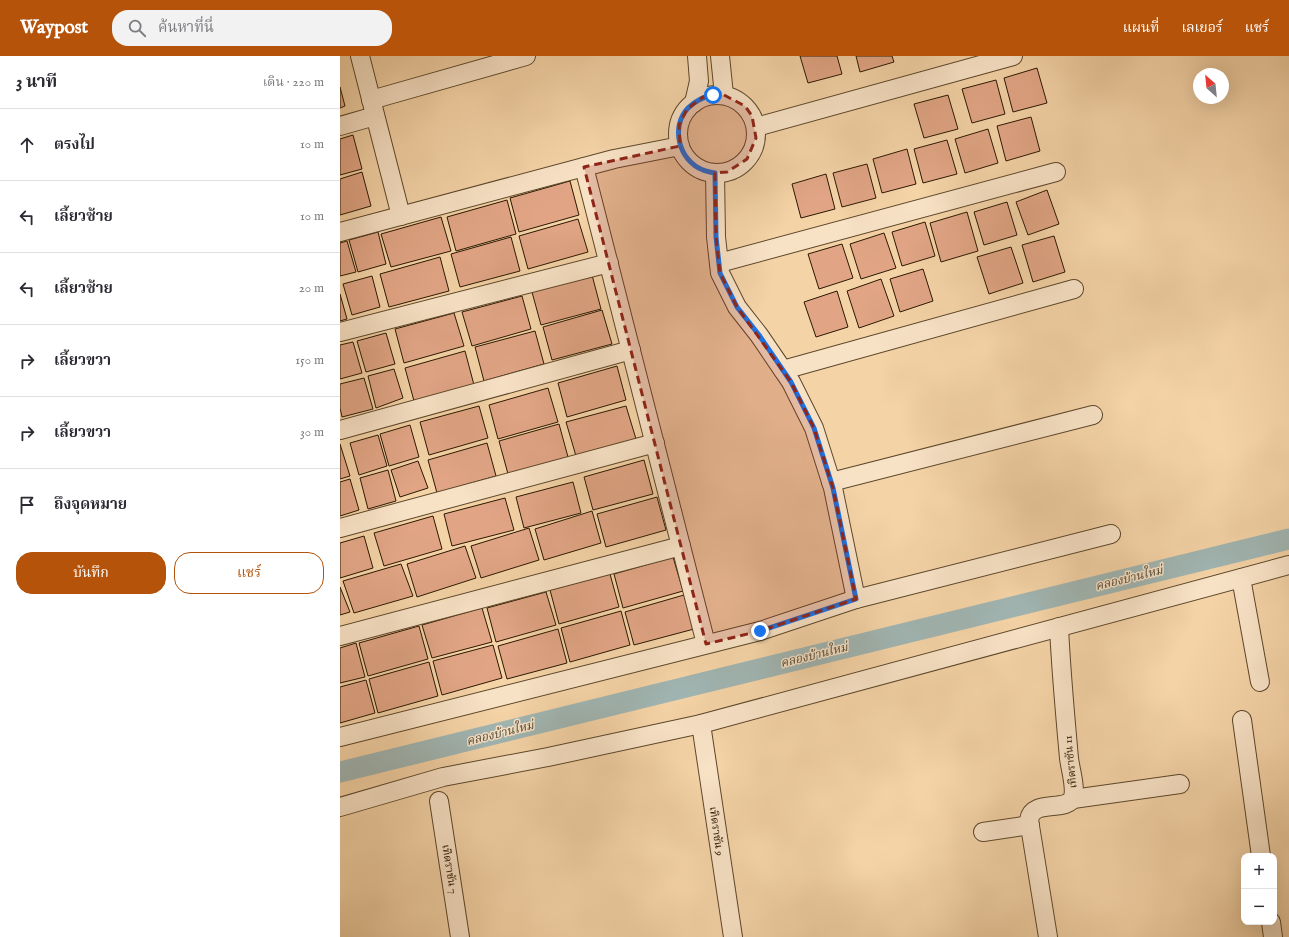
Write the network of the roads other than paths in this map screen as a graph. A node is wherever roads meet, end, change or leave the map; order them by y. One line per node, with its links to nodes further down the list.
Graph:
1 (360, 56): 8 (street)
2 (526, 56): 8 (street)
3 (697, 56): 7 (street)
4 (720, 56): 6 (street)
5 (1013, 56): 10 (street)
6 (724, 95): 7 (street); 10 (street)
7 (694, 103): 11 (street)
8 (373, 108): 9 (street); 15 (street)
9 (340, 126)
10 (756, 127): 14 (street)
11 (680, 146): 12 (street); 14 (street)
12 (584, 167): 15 (street); 17 (street)
13 (1056, 172): 18 (street)
14 (715, 173): 18 (street)
15 (401, 216): 16 (street)
16 (340, 232)
17 (609, 263): 20 (street); 21 (street)
18 (719, 264): 22 (street)
19 (1074, 289): 22 (street)
20 (340, 332)
21 (631, 350): 24 (street); 25 (street)
22 (784, 370): 26 (street)
23 (1093, 415): 26 (street)
24 (340, 430)
25 (655, 443): 27 (street); 29 (street)
26 (831, 482): 32 (street)
27 (340, 528)
28 (1111, 534): 32 (street)
29 (681, 546): 34 (street); 35 (street)
30 (1289, 564): 31 (street)
31 (1241, 578): 33 (street); 36 (street)
32 (856, 599): 35 (street)
33 (1059, 627): 38 (street); 41 (street, เทิดราชัน 11)
34 (340, 636)
35 (706, 644): 39 (street)
36 (1260, 682)
37 (1242, 720): 46 (street)
38 (701, 724): 43 (street); 49 (street, เทิดราชัน 9)
39 (340, 737)
40 (1180, 784): 41 (street)
41 (1073, 799): 44 (street, เทิดราชัน 11)
42 (440, 801): 48 (street, เทิดราชัน 7)
43 (340, 807)
44 (1030, 825): 45 (street); 50 (street)
45 (983, 832)
46 (1261, 853)
47 (1271, 925): 51 (street)
48 (460, 937)
49 (733, 937)
50 (1048, 937)
51 (1273, 937)

